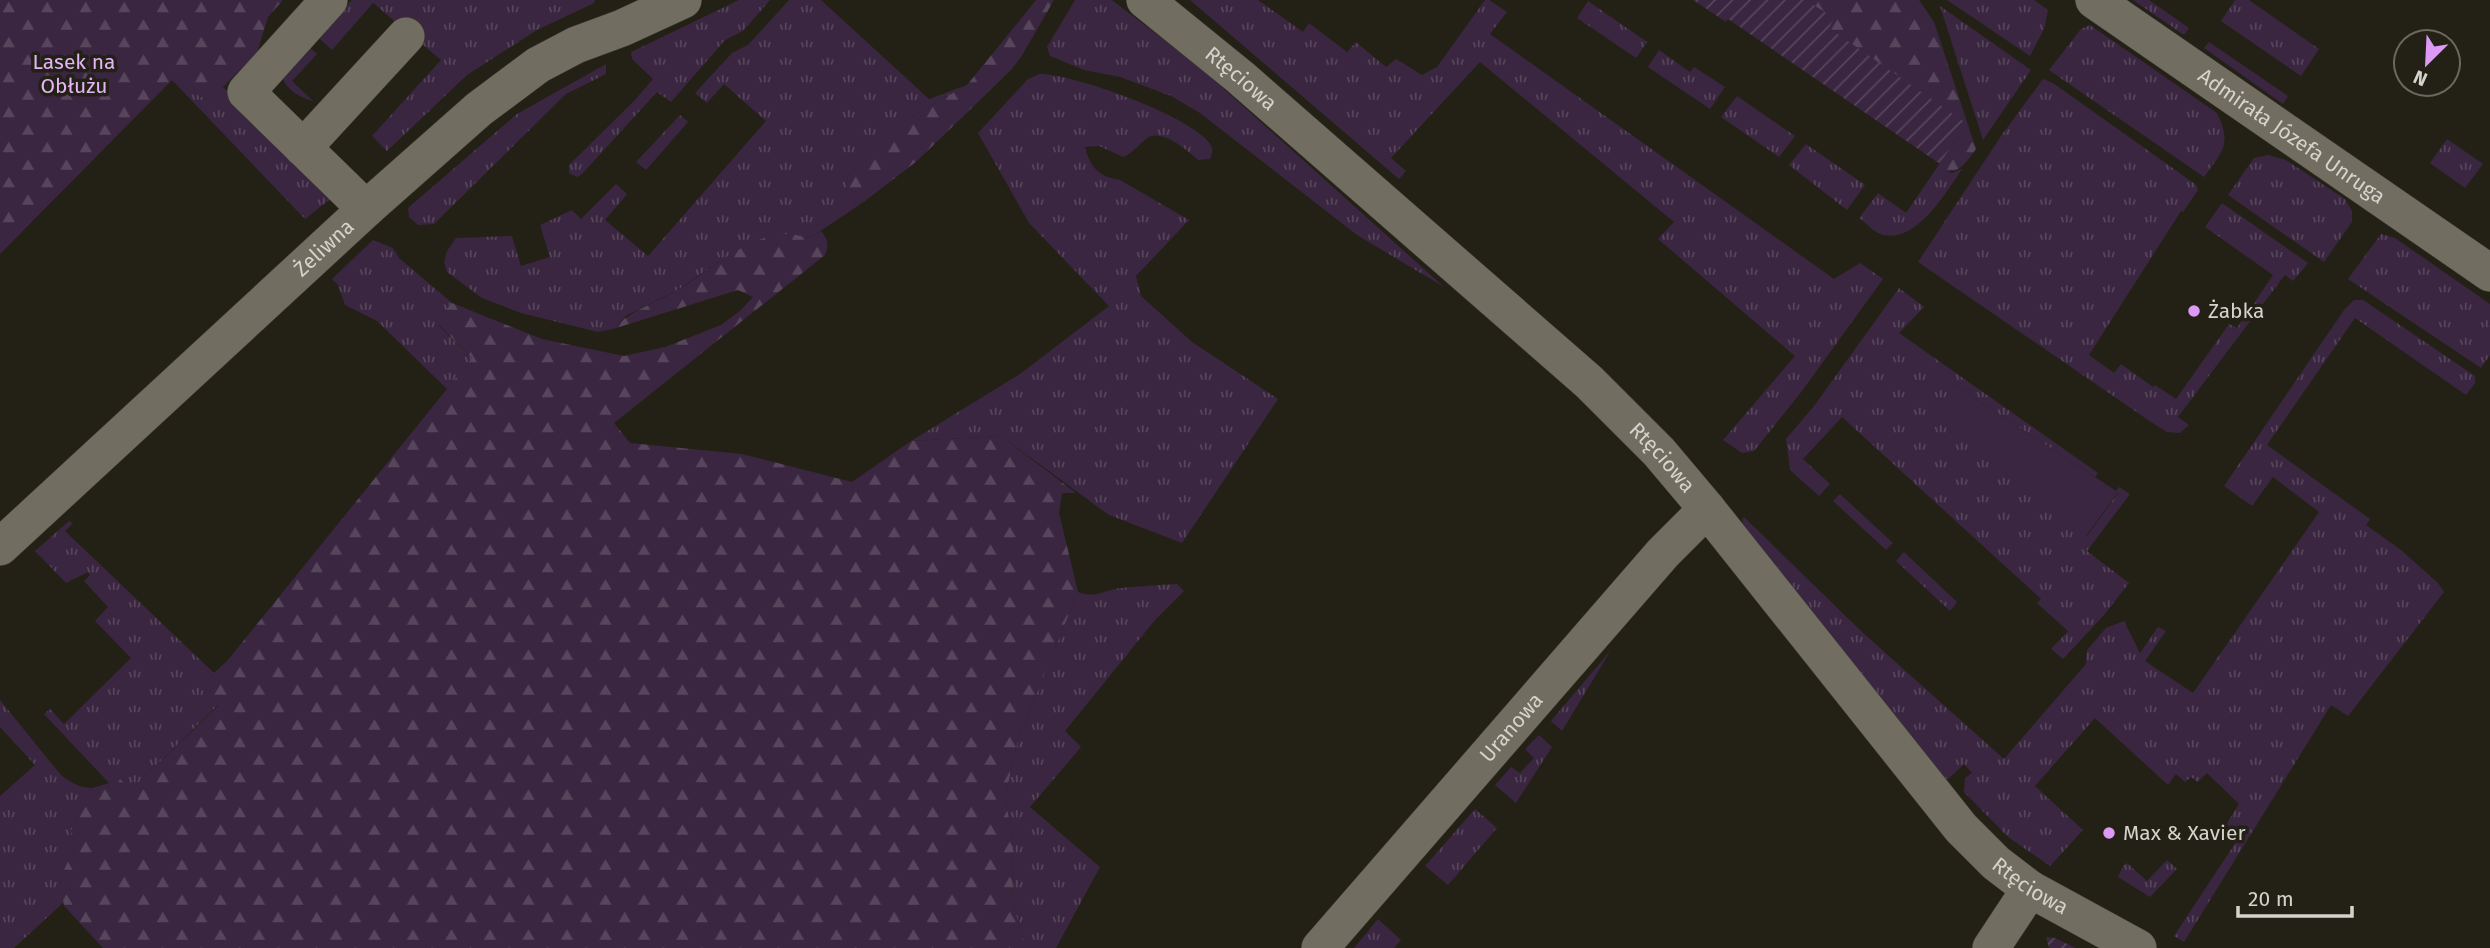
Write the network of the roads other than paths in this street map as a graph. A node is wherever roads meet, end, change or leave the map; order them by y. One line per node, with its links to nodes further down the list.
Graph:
1 (328, 0): 6 (street)
2 (683, 0): 7 (street, Żeliwna)
3 (1145, 0): 9 (street, Rtęciowa)
4 (2094, 0): 8 (street, Admirała Józefa Unruga)
5 (406, 36): 6 (street)
6 (303, 148): 7 (street)
7 (366, 209): 10 (street, Żeliwna)
8 (2490, 273)
9 (1707, 509): 11 (street, Rtęciowa); 12 (street, Uranowa)
10 (0, 547)
11 (2030, 889): 13 (street); 14 (street, Rtęciowa)
12 (1320, 948)
13 (1991, 948)
14 (2137, 948)

